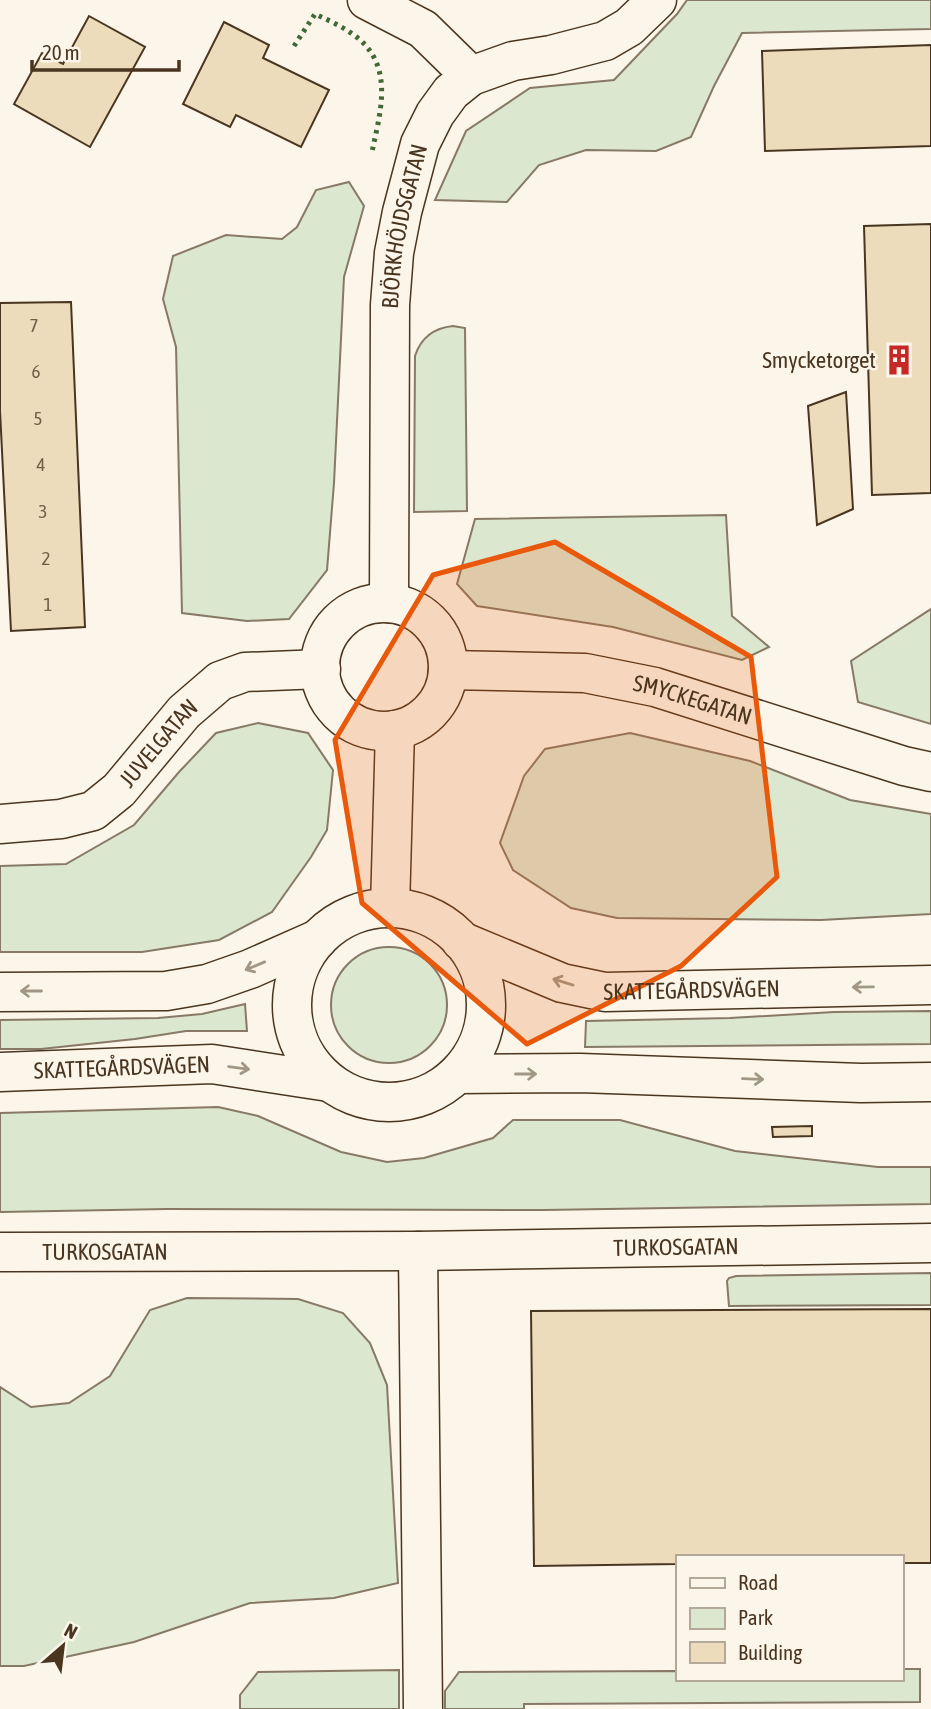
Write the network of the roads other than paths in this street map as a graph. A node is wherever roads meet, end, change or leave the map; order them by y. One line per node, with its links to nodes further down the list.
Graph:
1 (367, 0): 3 (street)
2 (657, 0): 3 (street, BJÖRKHÖJDSGATAN)
3 (471, 76): 4 (street, BJÖRKHÖJDSGATAN)
4 (389, 603): 5 (street); 6 (street)
5 (321, 669): 7 (street); 9 (street, JUVELGATAN)
6 (448, 670): 7 (street); 8 (street, SMYCKEGATAN)
7 (395, 730): 10 (street)
8 (931, 772)
9 (0, 824)
10 (390, 908): 11 (street, SKATTEGÅRDSVÄGEN); 12 (street, SKATTEGÅRDSVÄGEN)
11 (318, 939): 14 (street, SKATTEGÅRDSVÄGEN, one-way to 14); 17 (street, SKATTEGÅRDSVÄGEN)
12 (461, 940): 13 (street, SKATTEGÅRDSVÄGEN, one-way to 12); 16 (street, SKATTEGÅRDSVÄGEN)
13 (931, 985)
14 (0, 992)
15 (0, 1072): 17 (street, SKATTEGÅRDSVÄGEN, one-way to 17)
16 (458, 1074): 17 (street, SKATTEGÅRDSVÄGEN); 18 (street, one-way to 18)
17 (329, 1082)
18 (931, 1082)
19 (931, 1243): 20 (street, TURKOSGATAN)
20 (418, 1251): 21 (street, TURKOSGATAN); 22 (street)
21 (0, 1252)
22 (423, 1709)

